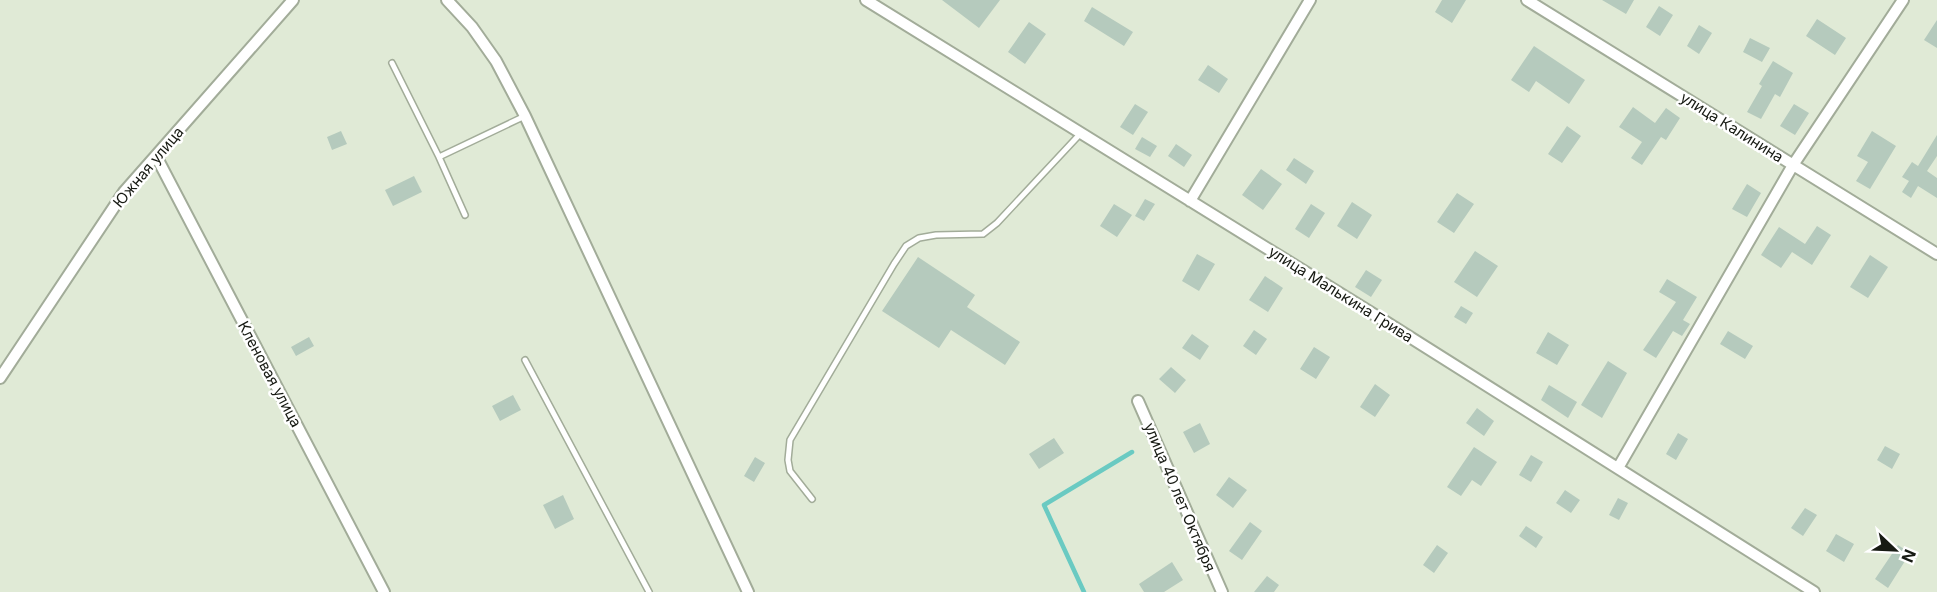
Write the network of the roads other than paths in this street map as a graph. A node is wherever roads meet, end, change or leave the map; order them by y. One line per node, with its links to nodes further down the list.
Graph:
1 (293, 0): 10 (street, Южная улица)
2 (447, 0): 8 (street)
3 (866, 0): 9 (street, улица Малькина Грива)
4 (1310, 0): 13 (street)
5 (1527, 0): 12 (street, улица Калинина)
6 (1903, 0): 12 (street)
7 (392, 63): 11 (lane)
8 (525, 116): 11 (lane); 23 (street)
9 (1082, 133): 13 (street, улица Малькина Грива); 20 (lane)
10 (156, 156): 17 (street, Южная улица); 21 (street, Кленовая улица)
11 (439, 157): 14 (lane)
12 (1793, 165): 15 (street, улица Калинина); 19 (street)
13 (1191, 201): 19 (street, улица Малькина Грива)
14 (465, 215)
15 (1937, 254)
16 (525, 360): 22 (lane)
17 (0, 378)
18 (1138, 401): 24 (street, улица 40 лет Октября)
19 (1618, 468): 25 (street, улица Малькина Грива)
20 (812, 499)
21 (384, 592)
22 (649, 592)
23 (748, 592)
24 (1222, 592)
25 (1815, 592)

